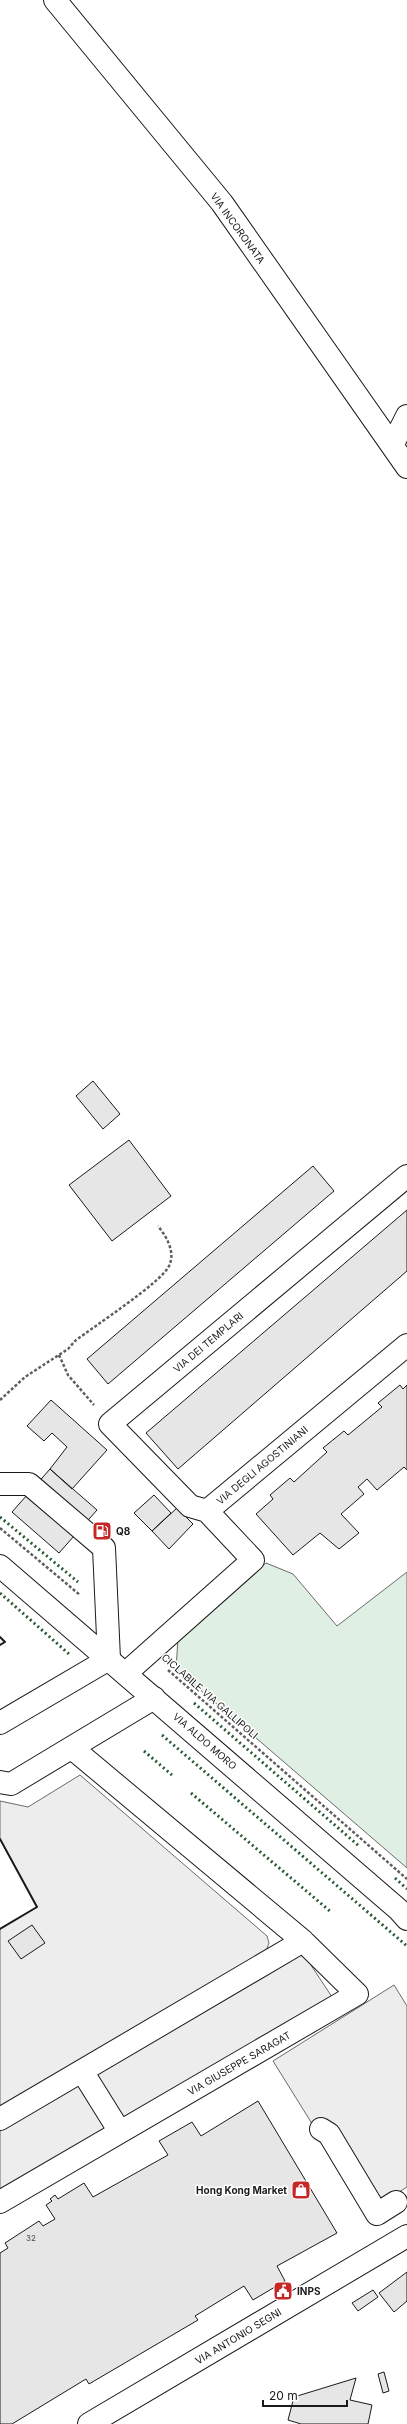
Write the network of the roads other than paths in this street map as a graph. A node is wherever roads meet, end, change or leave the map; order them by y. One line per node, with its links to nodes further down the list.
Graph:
1 (55, 0): 3 (street, VIA INCORONATA)
2 (407, 416): 3 (street)
3 (392, 444): 4 (street, VIA INCORONATA)
4 (407, 466)
5 (407, 1176): 8 (street, VIA DEI TEMPLARI)
6 (407, 1345): 8 (street, VIA DEGLI AGOSTINIANI)
7 (0, 1484): 10 (street)
8 (207, 1511): 11 (street, VIA DEGLI AGOSTINIANI)
9 (0, 1566): 10 (street, VIA ALDO MORO)
10 (109, 1659): 11 (street, VIA ALDO MORO); 13 (street)
11 (126, 1673): 12 (street, VIA ALDO MORO)
12 (154, 1698): 14 (street); 16 (street, VIA ALDO MORO)
13 (0, 1723)
14 (72, 1748): 15 (street); 17 (street)
15 (0, 1782)
16 (407, 1919)
17 (303, 1941): 18 (street); 21 (street, VIA GIUSEPPE SARAGAT)
18 (82, 2071): 19 (street); 21 (street)
19 (0, 2119)
20 (321, 2129): 23 (street)
21 (120, 2132): 22 (street, VIA GIUSEPPE SARAGAT)
22 (0, 2202)
23 (396, 2202)
24 (407, 2236): 25 (street, VIA ANTONIO SEGNI)
25 (89, 2424)

